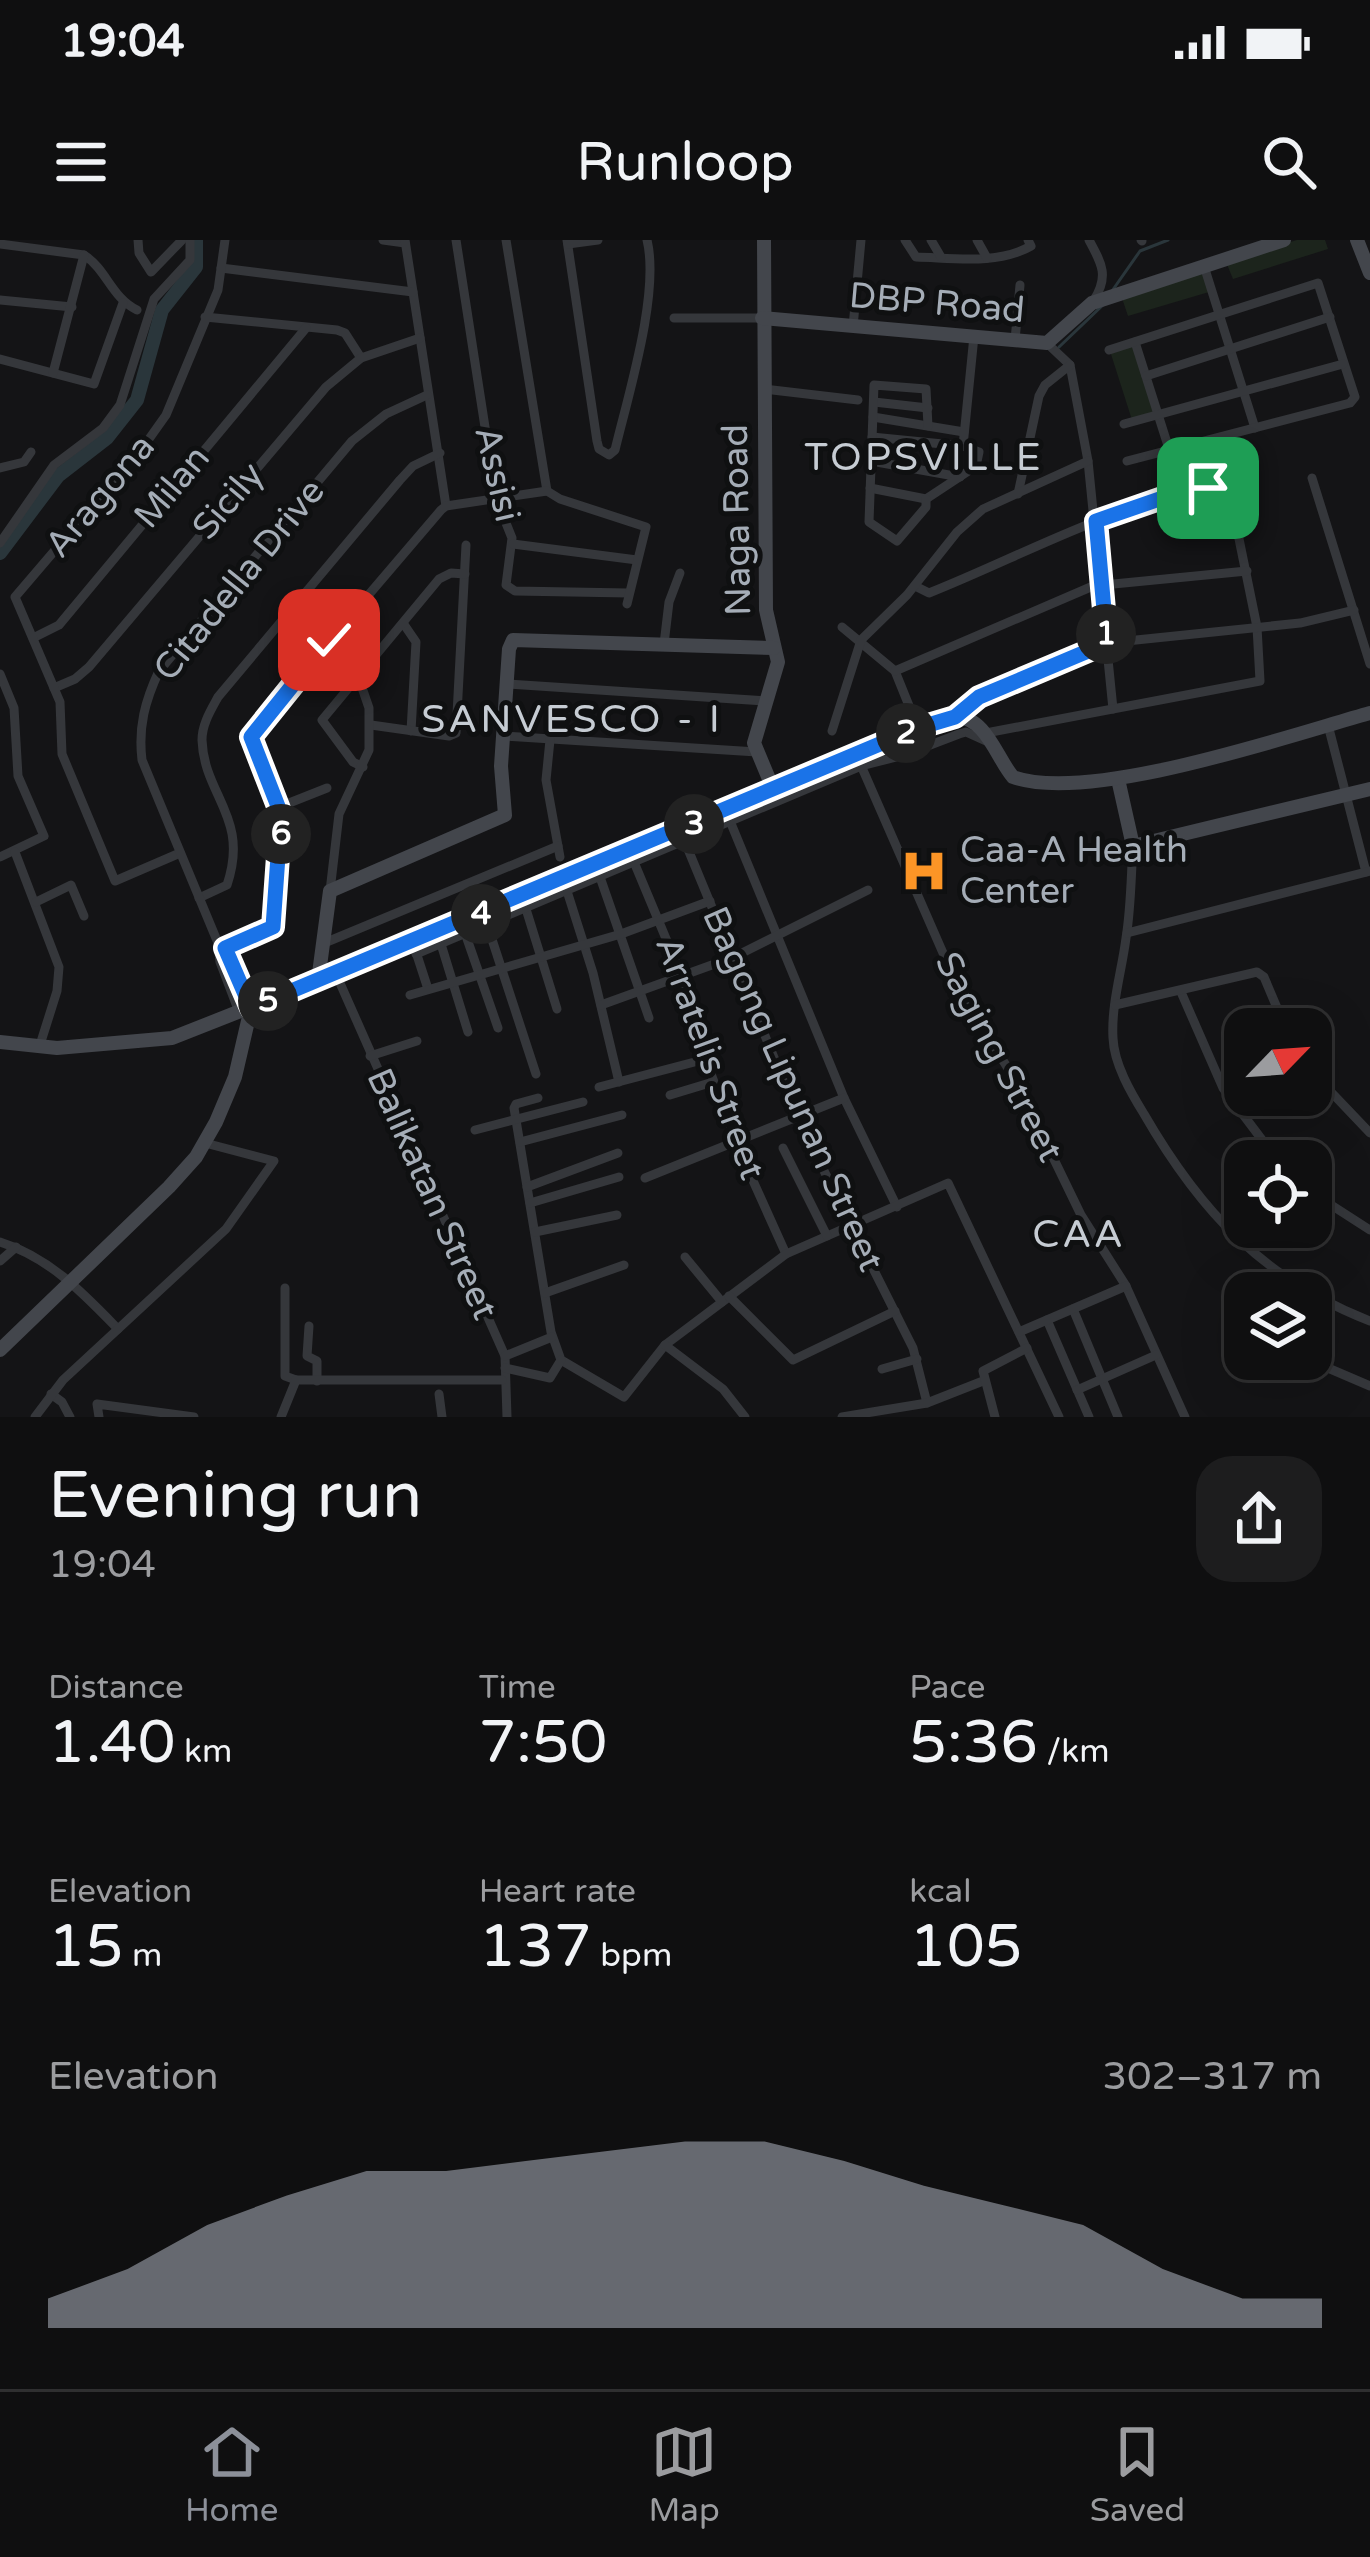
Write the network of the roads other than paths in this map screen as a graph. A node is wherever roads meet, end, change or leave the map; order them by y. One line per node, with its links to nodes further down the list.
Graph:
1 (138, 240): 2 (street)
2 (186, 240): 84 (street)
3 (225, 240): 25 (street, Aragona)
4 (383, 240): 17 (street)
5 (456, 240): 80 (street, Assisi)
6 (506, 240): 78 (street)
7 (598, 240): 18 (street)
8 (647, 240): 18 (street)
9 (764, 240): 38 (street, Naga Road)
10 (861, 240): 39 (street)
11 (904, 240): 22 (street)
12 (932, 240): 22 (street)
13 (977, 240): 23 (street)
14 (1089, 240): 30 (street)
15 (1284, 240): 24 (street)
16 (1358, 240): 26 (street)
17 (405, 241): 28 (street)
18 (568, 242)
19 (1029, 243): 23 (street)
20 (0, 244): 21 (street)
21 (84, 255): 31 (street); 32 (street)
22 (941, 257): 23 (street)
23 (988, 258)
24 (1204, 266): 30 (street); 34 (street)
25 (221, 268): 28 (street); 35 (street, Aragona)
26 (1370, 273)
27 (1020, 285): 43 (street)
28 (413, 292): 42 (street)
29 (0, 300): 32 (street)
30 (1101, 300): 43 (street, DBP Road)
31 (123, 303): 33 (street); 52 (street)
32 (72, 307): 52 (street)
33 (137, 310)
34 (1218, 312): 36 (street); 44 (street); 47 (street)
35 (205, 316): 40 (street); 97 (street, Aragona)
36 (1330, 316): 47 (street); 50 (street)
37 (674, 318): 38 (street)
38 (762, 318): 39 (street, DBP Road); 54 (street, Naga Road)
39 (853, 326): 41 (street, DBP Road)
40 (306, 328): 48 (street); 97 (street, Milan)
41 (974, 337): 43 (street, DBP Road); 65 (street)
42 (420, 338): 48 (street, Sicily); 56 (street)
43 (1015, 340)
44 (1135, 342): 46 (street); 53 (street)
45 (1052, 347): 51 (street)
46 (1109, 350)
47 (1230, 350): 53 (street); 55 (street)
48 (361, 358): 107 (street, Sicily)
49 (0, 359): 52 (street)
50 (1343, 364): 55 (street); 64 (street)
51 (1070, 365): 73 (street); 79 (street)
52 (53, 373)
53 (1146, 376): 60 (street)
54 (764, 389): 57 (street); 101 (street, Naga Road)
55 (1244, 392): 60 (street); 64 (street)
56 (427, 395): 70 (street); 135 (street, Citadella Drive)
57 (858, 400)
58 (874, 402): 59 (street); 59 (street); 61 (street)
59 (928, 408): 63 (street)
60 (1158, 413): 62 (street); 68 (street)
61 (873, 417): 63 (street); 66 (street)
62 (1124, 424)
63 (928, 426): 65 (street)
64 (1255, 428): 68 (street)
65 (964, 432): 67 (street)
66 (872, 437): 67 (street); 72 (street)
67 (963, 446): 75 (street)
68 (1169, 449): 71 (street)
69 (31, 452): 74 (street)
70 (440, 454): 82 (street); 143 (street)
71 (1126, 460)
72 (871, 461): 75 (street); 77 (street)
73 (1088, 461): 79 (street); 83 (street)
74 (0, 467)
75 (960, 477): 81 (street)
76 (1312, 478): 93 (street)
77 (870, 488): 81 (street); 81 (street)
78 (548, 491): 80 (street); 87 (street)
79 (1018, 494): 92 (street)
80 (496, 498): 82 (street); 85 (street, Assisi)
81 (926, 499)
82 (446, 506): 130 (street)
83 (1096, 521): 88 (street); 91 (street); 92 (street)
84 (0, 543)
85 (513, 544): 87 (street); 87 (street, Assisi)
86 (466, 545): 90 (street)
87 (637, 560)
88 (1247, 572): 91 (street); 96 (street)
89 (680, 573): 100 (street)
90 (465, 574): 94 (street); 117 (street)
91 (1102, 585): 99 (street); 103 (street)
92 (915, 586): 98 (street)
93 (1354, 610): 96 (street); 102 (street)
94 (403, 623): 104 (street); 117 (street)
95 (842, 627): 98 (street)
96 (1257, 627): 99 (street); 109 (street)
97 (32, 638): 107 (street, Aragona)
98 (862, 640): 103 (street); 118 (street)
99 (1107, 643): 109 (street); 111 (street)
100 (664, 644): 101 (street); 106 (street)
101 (775, 649): 108 (street, Naga Road)
102 (1370, 664)
103 (895, 671): 116 (street)
104 (358, 676): 113 (street); 124 (street)
105 (2, 682): 112 (street)
106 (507, 684): 108 (street); 119 (street)
107 (54, 688): 135 (street, Aragona)
108 (766, 701): 122 (street, Naga Road)
109 (1113, 709): 120 (street)
110 (1370, 713): 114 (street)
111 (961, 718): 116 (street); 120 (street)
112 (16, 723): 115 (street); 134 (street)
113 (371, 725): 117 (street); 124 (street)
114 (1328, 725): 125 (street); 129 (street)
115 (0, 727)
116 (918, 728): 123 (street)
117 (411, 731)
118 (832, 731)
119 (503, 736): 121 (street); 141 (street)
120 (989, 738): 123 (street); 125 (street)
121 (550, 740): 122 (street); 154 (street)
122 (757, 752): 128 (street)
123 (859, 760): 128 (street); 131 (street); 225 (street, Saging Street)
124 (363, 767): 141 (street)
125 (1118, 778): 133 (street)
126 (327, 788): 130 (street)
127 (1370, 789): 129 (street)
128 (774, 790): 131 (street)
129 (1346, 796): 133 (street); 138 (street)
130 (279, 807): 157 (street)
131 (728, 817): 132 (street); 148 (street); 153 (street)
132 (685, 842): 137 (street); 144 (street, Bagong Lipunan Street)
133 (1133, 846): 151 (street)
134 (15, 852): 136 (street); 145 (street)
135 (179, 853): 143 (street, Citadella Drive)
136 (0, 857)
137 (634, 862): 139 (street); 149 (street, Arratelis Street)
138 (1368, 872): 151 (street)
139 (599, 877): 142 (street); 152 (street)
140 (868, 890): 153 (street)
141 (330, 891): 154 (street)
142 (567, 891): 146 (street); 156 (street)
143 (199, 898): 157 (street, Citadella Drive)
144 (710, 901): 149 (street); 160 (street, Bagong Lipunan Street)
145 (36, 902): 147 (street); 183 (street)
146 (526, 909): 148 (street); 159 (street)
147 (84, 916)
148 (485, 919): 150 (street); 158 (street); 161 (street)
149 (660, 920): 152 (street); 164 (street, Arratelis Street)
150 (465, 933): 155 (street); 163 (street)
151 (1127, 933): 172 (street)
152 (621, 934): 156 (street); 168 (street)
153 (779, 934): 160 (street); 193 (street)
154 (322, 944): 165 (street)
155 (441, 944): 158 (street); 166 (street)
156 (584, 944): 159 (street); 171 (street)
157 (220, 948): 175 (street, Citadella Drive)
158 (415, 949): 162 (street); 167 (street)
159 (543, 957): 161 (street); 174 (street)
160 (734, 957): 164 (street); 195 (street, Bagong Lipunan Street)
161 (504, 968): 163 (street); 186 (street)
162 (336, 974): 165 (street); 180 (street, Balikatan Street)
163 (480, 975): 166 (street); 177 (street)
164 (682, 977): 168 (street); 185 (street, Arratelis Street)
165 (319, 981): 175 (street)
166 (453, 982): 167 (street); 179 (street)
167 (428, 989): 170 (street)
168 (643, 992): 171 (street); 176 (street)
169 (1181, 992): 172 (street); 173 (street); 200 (street)
170 (410, 995)
171 (601, 1005): 187 (street)
172 (1115, 1006): 223 (street)
173 (1277, 1008)
174 (557, 1009)
175 (246, 1012): 183 (street); 201 (street)
176 (649, 1018)
177 (498, 1028)
178 (345, 1032): 180 (street)
179 (468, 1033)
180 (362, 1035): 184 (street, Balikatan Street)
181 (418, 1041): 184 (street)
182 (0, 1042): 183 (street)
183 (39, 1048)
184 (370, 1056): 242 (street, Balikatan Street)
185 (706, 1059): 187 (street); 188 (street, Arratelis Street)
186 (536, 1074)
187 (619, 1082): 189 (street)
188 (713, 1082): 191 (street); 203 (street, Arratelis Street)
189 (599, 1087)
190 (1332, 1093): 199 (street)
191 (670, 1095)
192 (538, 1098): 197 (street)
193 (844, 1098): 195 (street); 211 (street)
194 (583, 1102): 197 (street)
195 (798, 1114): 203 (street); 213 (street, Bagong Lipunan Street)
196 (622, 1115): 202 (street)
197 (516, 1122): 198 (street); 202 (street)
198 (475, 1130)
199 (1370, 1133)
200 (1262, 1140)
201 (205, 1142): 224 (street); 235 (street)
202 (520, 1142): 208 (street)
203 (736, 1143): 207 (street); 219 (street, Arratelis Street)
204 (783, 1148): 216 (street)
205 (618, 1153): 208 (street)
206 (619, 1177): 209 (street)
207 (645, 1178)
208 (527, 1187): 209 (street)
209 (530, 1203): 215 (street)
210 (1332, 1206): 214 (street)
211 (897, 1207): 213 (street); 236 (street)
212 (617, 1215): 215 (street)
213 (851, 1227): 216 (street); 231 (street, Bagong Lipunan Street)
214 (1370, 1230)
215 (535, 1232): 227 (street)
216 (826, 1236): 219 (street)
217 (0, 1242): 218 (street)
218 (16, 1247): 221 (street); 224 (street)
219 (786, 1254): 228 (street)
220 (685, 1257): 228 (street)
221 (0, 1261)
222 (624, 1265): 227 (street)
223 (1278, 1272)
224 (71, 1281): 235 (street); 240 (street)
225 (1126, 1286): 230 (street); 241 (street, Saging Street)
226 (286, 1288): 249 (street)
227 (544, 1294): 237 (street)
228 (726, 1299): 231 (street); 238 (street)
229 (1332, 1304): 233 (street)
230 (1072, 1309): 232 (street); 248 (street)
231 (895, 1311): 243 (street, Bagong Lipunan Street)
232 (1047, 1320): 236 (street); 253 (street)
233 (1370, 1321)
234 (309, 1326): 250 (street)
235 (118, 1329): 254 (street)
236 (1019, 1333): 239 (street)
237 (552, 1337): 242 (street); 244 (street)
238 (665, 1345): 244 (street); 265 (street)
239 (1027, 1348): 251 (street); 268 (street)
240 (0, 1350)
241 (1156, 1355): 248 (street); 271 (street, Saging Street)
242 (505, 1356): 247 (street, Balikatan Street)
243 (917, 1359): 245 (street); 256 (street, Bagong Lipunan Street)
244 (561, 1360): 247 (street)
245 (882, 1370)
246 (1332, 1370): 252 (street)
247 (504, 1374): 250 (street); 264 (street, Balikatan Street)
248 (1103, 1379): 253 (street); 270 (street)
249 (296, 1380): 250 (street); 262 (street)
250 (317, 1381)
251 (983, 1381): 256 (street); 267 (street)
252 (1370, 1386)
253 (1077, 1390): 269 (street)
254 (51, 1394): 258 (street); 259 (street)
255 (439, 1394): 263 (street)
256 (927, 1403): 257 (street)
257 (877, 1414): 266 (street)
258 (34, 1417)
259 (70, 1417)
260 (99, 1417): 261 (street)
261 (194, 1417)
262 (281, 1417)
263 (442, 1417)
264 (507, 1417)
265 (745, 1417)
266 (842, 1417)
267 (995, 1417)
268 (1059, 1417)
269 (1089, 1417)
270 (1118, 1417)
271 (1185, 1417)

